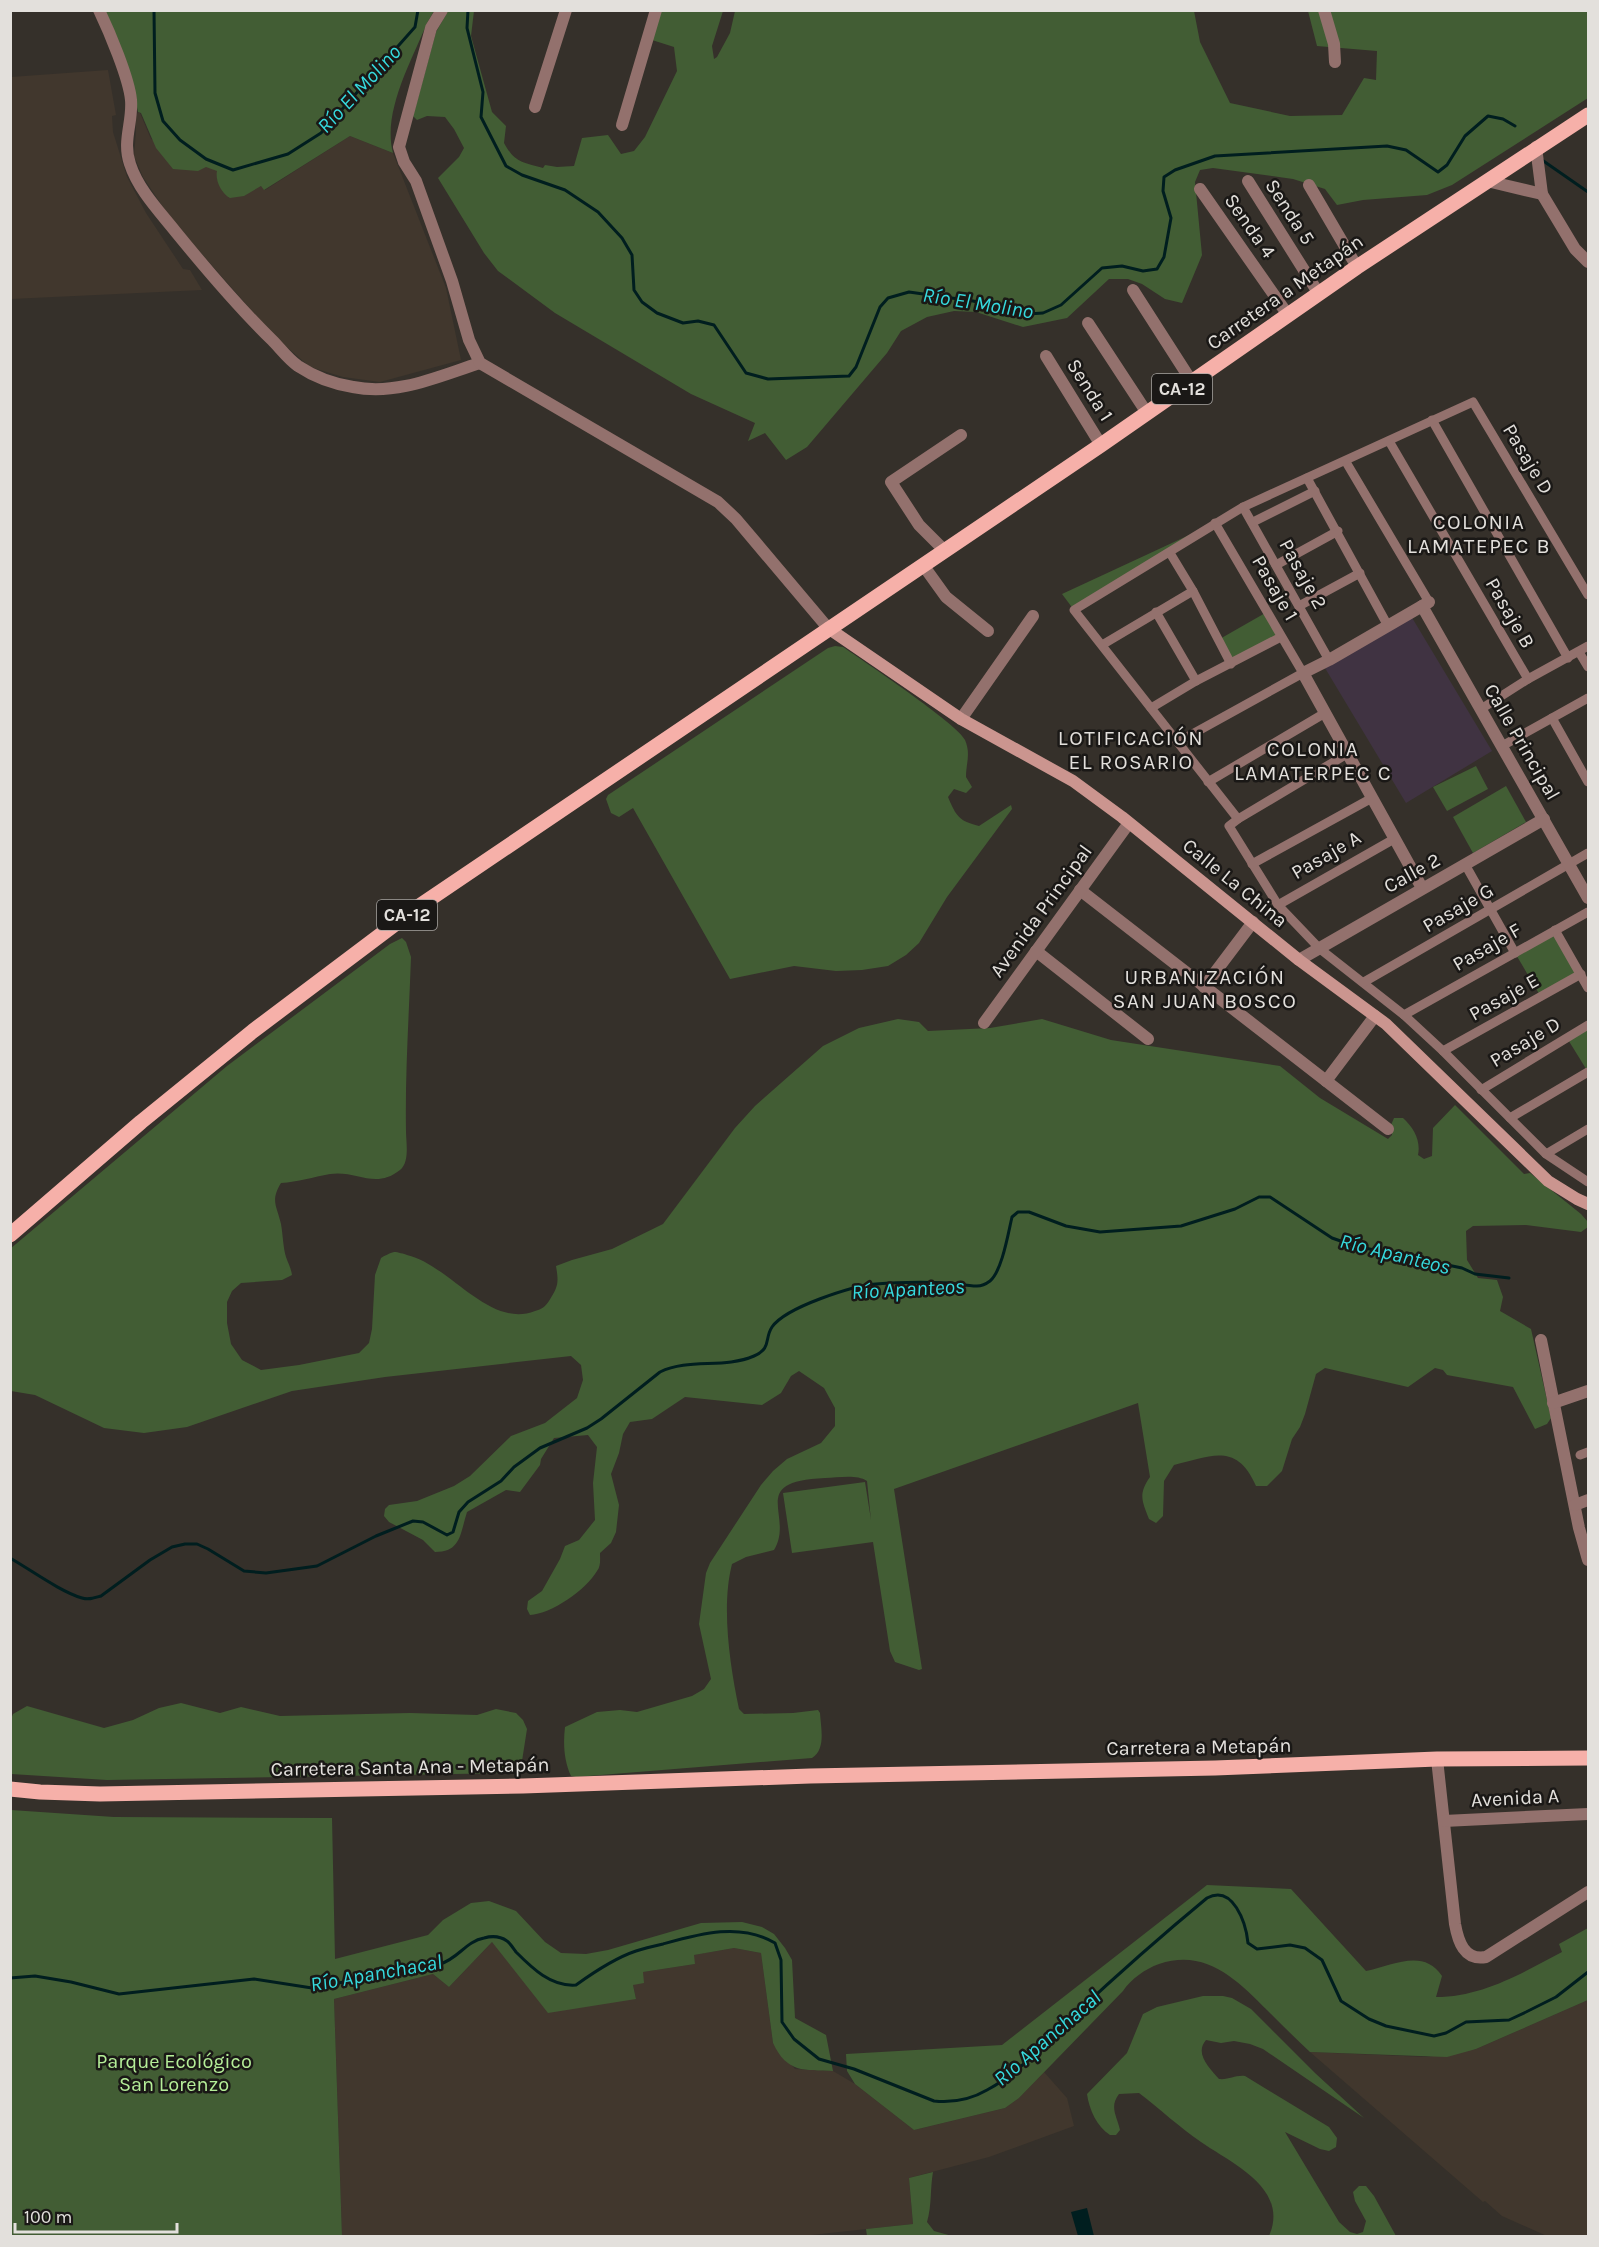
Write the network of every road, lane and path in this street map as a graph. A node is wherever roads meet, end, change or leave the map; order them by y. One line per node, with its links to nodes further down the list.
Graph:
1 (99, 10): 23 (street)
2 (442, 10): 23 (street)
3 (566, 10): 7 (street)
4 (656, 10): 9 (street)
5 (1324, 10): 6 (street)
6 (1335, 62)
7 (535, 107)
8 (1588, 114): 10 (main road, Carretera a Metapán / CA-12)
9 (622, 125)
10 (1536, 147): 11 (main road, Carretera a Metapán / CA-12); 15 (street)
11 (1487, 181): 15 (street); 17 (main road, Carretera a Metapán / CA-12)
12 (1248, 182): 19 (street, Senda 5)
13 (1309, 184): 17 (street)
14 (1200, 189): 20 (street, Senda 4)
15 (1542, 194): 16 (street)
16 (1588, 262)
17 (1357, 267): 19 (main road, Carretera a Metapán / CA-12)
18 (1132, 290): 24 (street)
19 (1319, 294): 20 (main road, Carretera a Metapán / CA-12)
20 (1288, 315): 24 (main road, Carretera a Metapán / CA-12)
21 (1088, 323): 25 (street)
22 (1046, 356): 29 (street, Senda 1)
23 (480, 363): 49 (street)
24 (1192, 382): 25 (main road, Carretera a Metapán / CA-12)
25 (1147, 413): 29 (main road, Carretera a Metapán / CA-12)
26 (1432, 420): 28 (street); 43 (street, Pasaje D); 55 (street)
27 (961, 435): 37 (street)
28 (1389, 441): 30 (street); 60 (street, Pasaje B)
29 (1101, 445): 37 (main road, Carretera a Metapán / CA-12)
30 (1346, 462): 31 (street); 44 (street)
31 (1307, 478): 32 (street); 33 (street)
32 (1315, 491): 34 (street); 36 (street)
33 (1243, 507): 34 (street, Pasaje 2); 35 (street)
34 (1253, 522): 39 (street, Pasaje 2)
35 (1215, 523): 38 (street); 51 (street, Pasaje 1)
36 (1338, 531): 39 (street); 41 (street)
37 (945, 551): 40 (main road, Carretera a Metapán / CA-12)
38 (1170, 553): 42 (street); 52 (street)
39 (1276, 565): 45 (street, Pasaje 2)
40 (923, 566): 49 (main road, Carretera a Metapán / CA-12); 50 (street)
41 (1360, 573): 45 (street); 48 (street)
42 (1193, 591): 46 (street); 57 (street)
43 (1588, 595)
44 (1425, 604): 48 (street); 64 (street, Calle Principal)
45 (1299, 606): 56 (street, Pasaje 2)
46 (1156, 612): 52 (street); 61 (street)
47 (1033, 616): 66 (street)
48 (1388, 626): 56 (street)
49 (828, 628): 66 (main road, Calle La China); 113 (main road, CA-12)
50 (988, 631)
51 (1281, 637): 57 (street); 59 (street, Pasaje 1)
52 (1102, 645): 63 (street)
53 (1588, 646): 54 (street)
54 (1579, 652): 55 (street); 58 (street)
55 (1568, 658): 60 (street)
56 (1329, 660): 59 (street)
57 (1231, 664): 61 (street)
58 (1588, 667)
59 (1303, 673): 65 (street); 68 (street)
60 (1528, 679): 64 (street)
61 (1196, 681): 63 (street)
62 (1588, 698): 67 (street)
63 (1151, 708): 68 (street)
64 (1481, 710): 69 (street, Calle Principal)
65 (1325, 713): 70 (street); 71 (street)
66 (961, 718): 76 (main road, Calle La China)
67 (1552, 718): 69 (street); 72 (street)
68 (1178, 742): 71 (street)
69 (1502, 746): 75 (street, Calle Principal)
70 (1347, 754): 73 (street); 74 (street)
71 (1208, 782): 74 (street)
72 (1588, 782)
73 (1372, 798): 77 (street); 79 (street)
74 (1238, 819): 79 (street)
75 (1544, 819): 80 (street, Calle Principal); 81 (street, Calle 2)
76 (1129, 823): 83 (street, Avenida Principal); 88 (main road, Calle La China)
77 (1394, 839): 82 (street); 85 (street, Pasaje A)
78 (1588, 853): 80 (street)
79 (1252, 864): 85 (street)
80 (1569, 864): 84 (street, Calle Principal); 86 (street, Pasaje G)
81 (1466, 866): 82 (street, Calle 2); 86 (street)
82 (1422, 888): 90 (street, Calle 2)
83 (1080, 890): 91 (street, Avenida Principal); 96 (street)
84 (1588, 898)
85 (1278, 905): 90 (street)
86 (1492, 911): 92 (street); 95 (street, Pasaje G)
87 (1588, 912): 89 (street, Pasaje F)
88 (1253, 922): 93 (main road, Calle La China); 96 (street)
89 (1555, 930): 92 (street, Pasaje F); 94 (street)
90 (1320, 949): 93 (street, Calle 2); 95 (street)
91 (1036, 951): 100 (street, Avenida Principal); 102 (street)
92 (1515, 953): 98 (street, Pasaje F)
93 (1299, 960): 99 (main road, Calle La China)
94 (1581, 974): 97 (street); 103 (street, Pasaje E)
95 (1364, 982): 98 (street)
96 (1204, 987): 105 (street)
97 (1588, 988)
98 (1404, 1015): 103 (street)
99 (1375, 1016): 105 (street); 112 (main road, Calle La China)
100 (984, 1023)
101 (1588, 1025): 106 (street, Pasaje D)
102 (1148, 1039)
103 (1443, 1051): 106 (street)
104 (1588, 1072): 107 (street)
105 (1326, 1081): 108 (street)
106 (1481, 1090): 107 (street)
107 (1510, 1118): 110 (street)
108 (1388, 1129)
109 (1588, 1129): 110 (street)
110 (1546, 1154): 111 (street)
111 (1588, 1182)
112 (1588, 1204)
113 (10, 1235)
114 (1541, 1340): 116 (street)
115 (1588, 1391): 116 (street)
116 (1553, 1403): 118 (street)
117 (1588, 1500): 118 (street)
118 (1575, 1505): 119 (street)
119 (1588, 1560)
120 (1588, 1758): 121 (main road, Carretera a Metapán)
121 (1437, 1759): 122 (main road, Carretera a Metapán); 125 (street)
122 (810, 1776): 123 (main road, Carretera Santa Ana - Metapán)
123 (10, 1789)
124 (1588, 1814): 125 (street, Avenida A)
125 (1444, 1821): 126 (street)
126 (1588, 1892)

